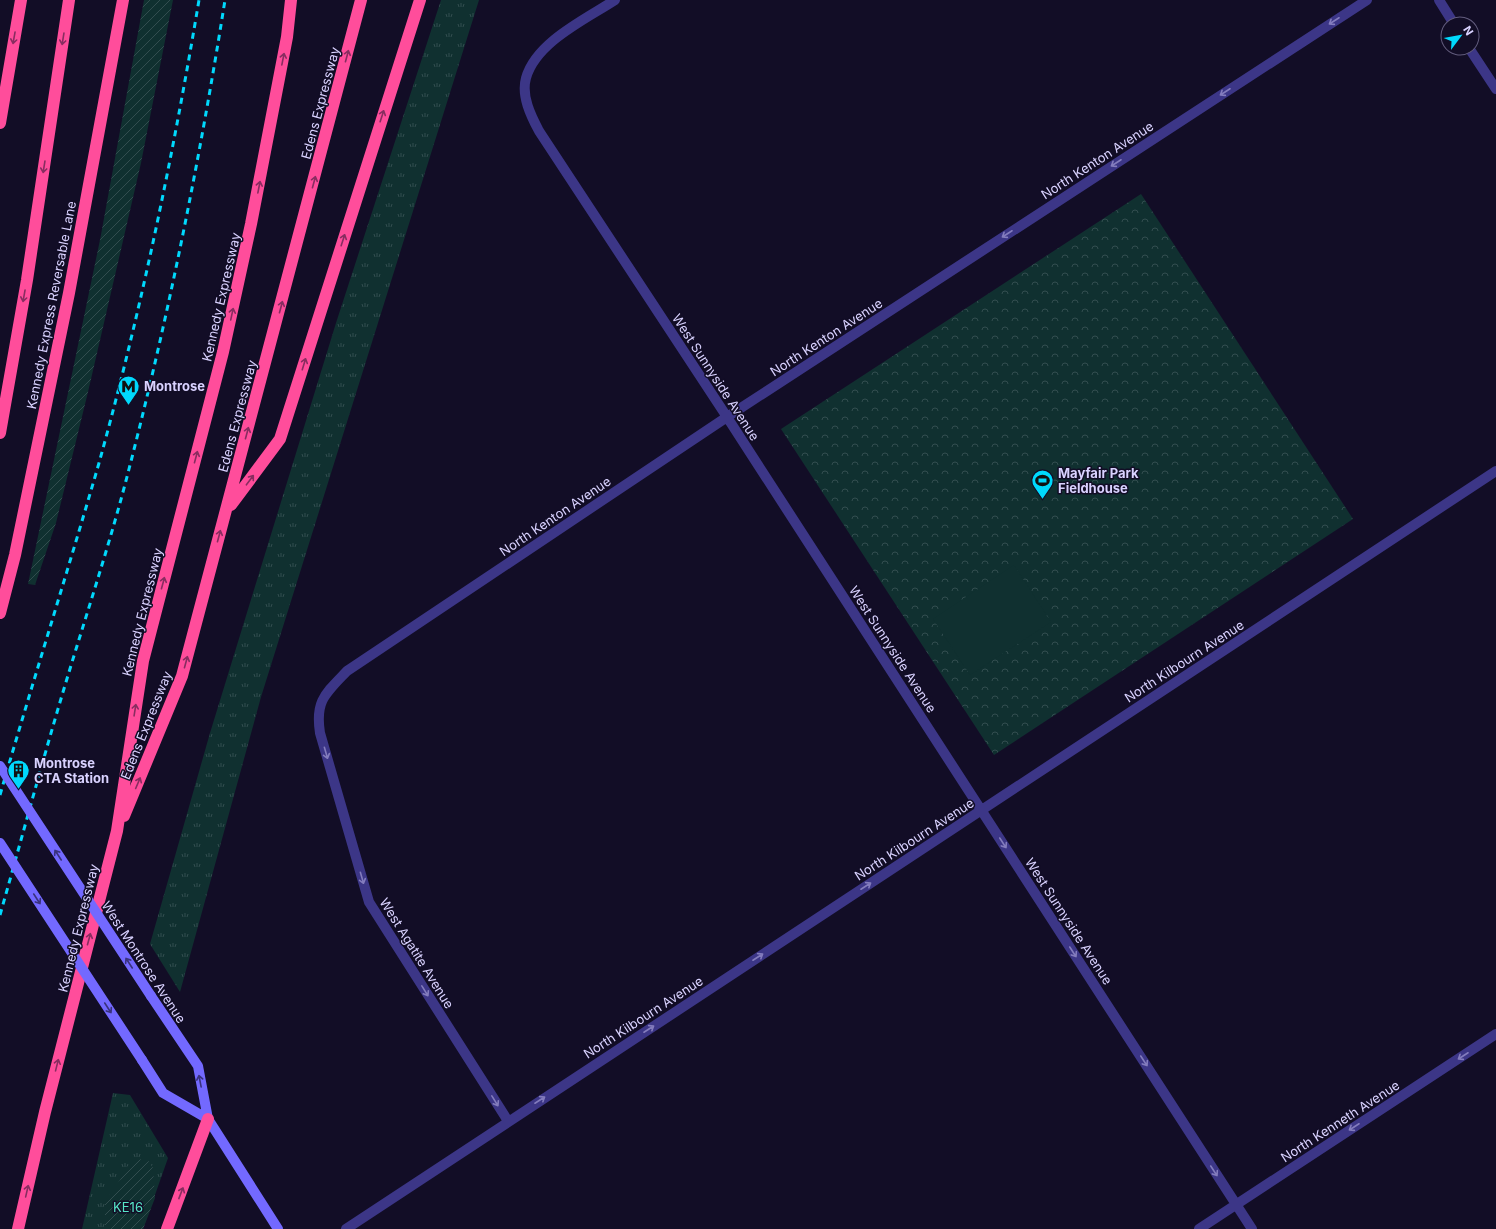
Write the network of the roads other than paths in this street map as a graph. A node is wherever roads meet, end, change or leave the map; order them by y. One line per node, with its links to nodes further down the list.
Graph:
1 (21, 0): 13 (highway, one-way to 13)
2 (69, 0): 15 (highway, one-way to 15)
3 (123, 0): 18 (highway, Kennedy Express Reversable Lane)
4 (291, 0): 22 (highway, Kennedy Expressway, one-way to 4)
5 (361, 0): 17 (highway, Edens Expressway, one-way to 5)
6 (420, 0): 17 (highway, one-way to 6)
7 (615, 0): 14 (street, West Sunnyside Avenue)
8 (1367, 0): 14 (street, North Kenton Avenue, one-way to 14)
9 (1439, 0): 10 (street)
10 (1449, 16)
11 (1474, 56): 12 (street)
12 (1496, 89)
13 (0, 123)
14 (727, 417): 19 (street, North Kenton Avenue); 21 (street, West Sunnyside Avenue)
15 (0, 434)
16 (1496, 471): 21 (street, North Kilbourn Avenue)
17 (226, 511): 22 (highway, Edens Expressway, one-way to 17)
18 (0, 613)
19 (318, 715): 26 (street, West Agatite Avenue, one-way to 26)
20 (0, 766): 25 (main road, West Montrose Avenue, one-way to 20, bridge)
21 (982, 810): 26 (street, North Kilbourn Avenue, one-way to 21); 27 (street, West Sunnyside Avenue, one-way to 27)
22 (117, 831): 28 (highway, Kennedy Expressway, one-way to 22)
23 (0, 843): 25 (main road, West Montrose Avenue, one-way to 25, bridge)
24 (1496, 1034): 27 (street, North Kenneth Avenue, one-way to 27)
25 (208, 1119): 29 (highway, one-way to 25); 30 (main road, West Montrose Avenue)
26 (508, 1122): 31 (street, North Kilbourn Avenue)
27 (1236, 1204): 32 (street, North Kenneth Avenue); 33 (street, West Sunnyside Avenue)
28 (18, 1229)
29 (167, 1229)
30 (278, 1229)
31 (346, 1229)
32 (1199, 1229)
33 (1252, 1229)

